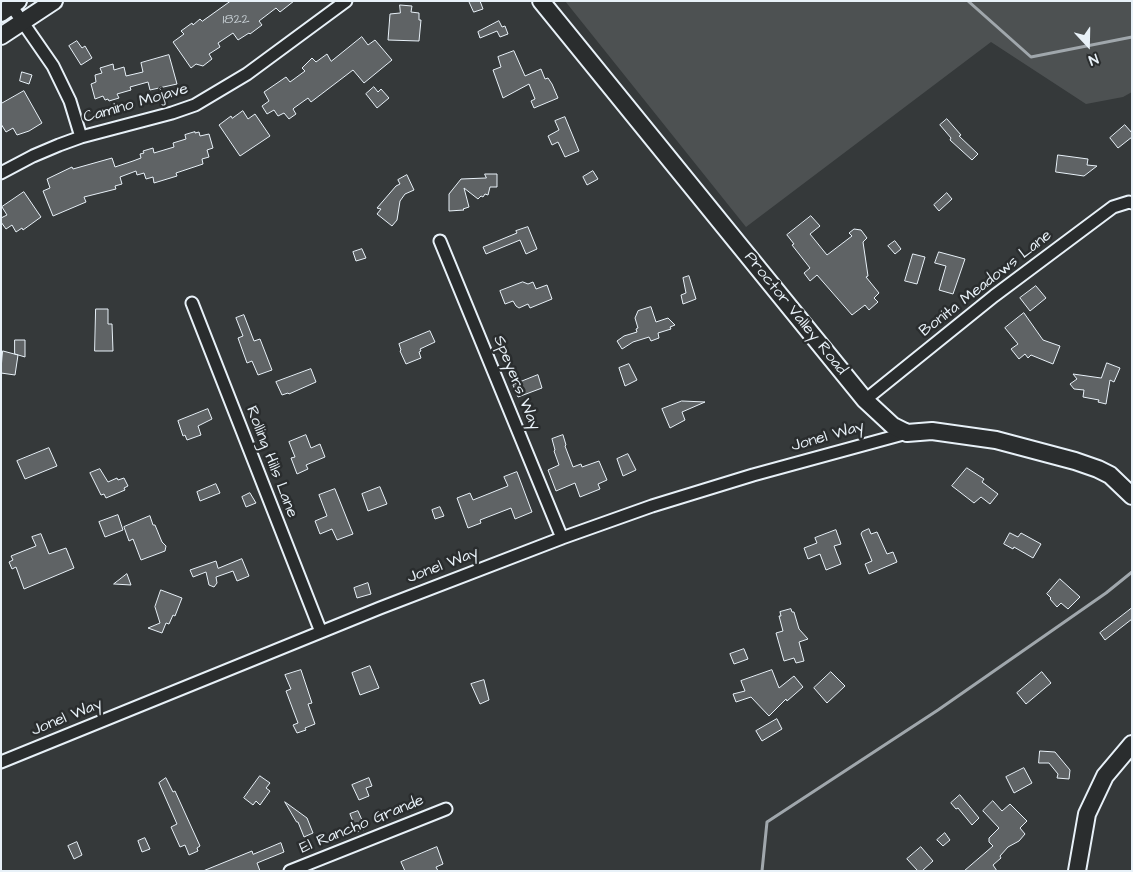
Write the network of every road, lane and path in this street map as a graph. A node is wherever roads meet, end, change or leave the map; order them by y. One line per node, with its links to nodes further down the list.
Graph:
1 (54, 1): 5 (street)
2 (346, 1): 7 (street, Camino Mojave)
3 (541, 1): 12 (street, Proctor Valley Road)
4 (10, 5): 5 (street)
5 (23, 23): 6 (street); 7 (street)
6 (1, 36)
7 (81, 137): 8 (street, Camino Mojave)
8 (1, 173)
9 (1132, 203): 12 (street, Bonita Meadows Lane)
10 (440, 241): 15 (street, Speyers Way)
11 (192, 303): 16 (street, Rolling Hills Lane)
12 (865, 400): 13 (street, Proctor Valley Road)
13 (907, 433): 14 (street); 15 (street, Jonel Way)
14 (1132, 496)
15 (562, 538): 16 (street, Jonel Way)
16 (320, 632): 18 (street, Jonel Way)
17 (1132, 744): 21 (street)
18 (1, 762)
19 (446, 809): 20 (street, El Rancho Grande)
20 (290, 871)
21 (1077, 871)

